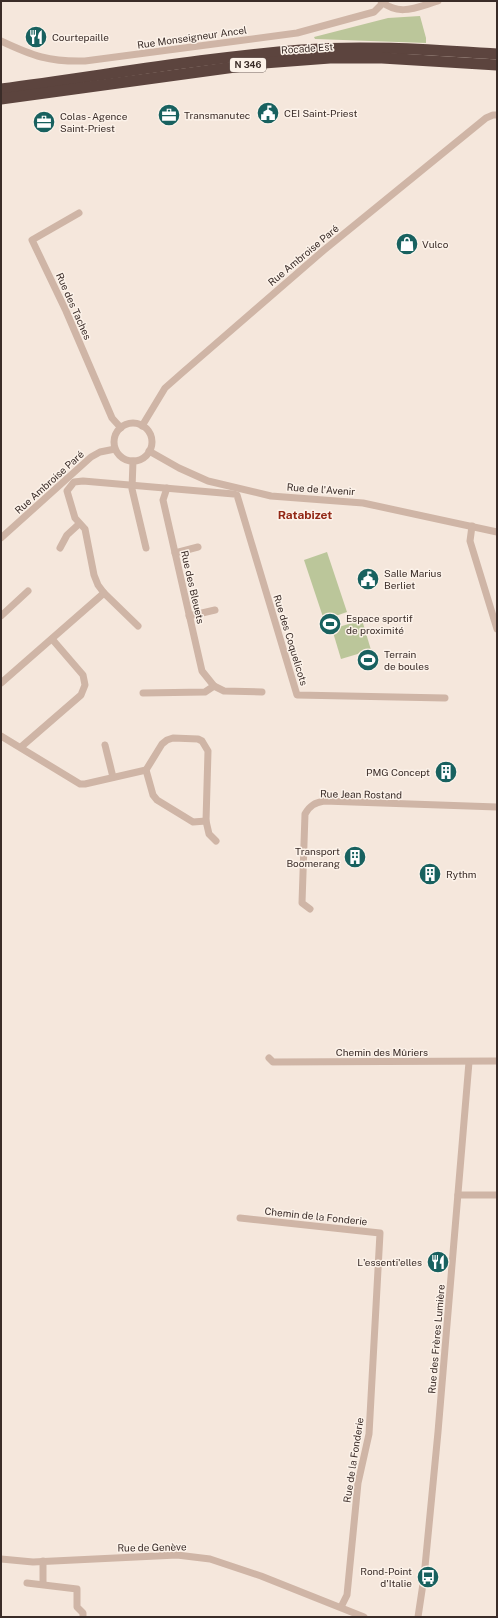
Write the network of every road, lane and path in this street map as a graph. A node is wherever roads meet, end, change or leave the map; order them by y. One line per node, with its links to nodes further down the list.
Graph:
1 (438, 1): 2 (street)
2 (382, 2): 3 (street, Rue Monseigneur Ancel)
3 (1, 41)
4 (497, 54): 6 (highway, Rocade Est / N 346)
5 (497, 64): 7 (highway, Rocade Est / N 346)
6 (1, 88)
7 (1, 99)
8 (495, 115): 10 (street, Rue Ambroise Paré)
9 (79, 213): 11 (street, Rue des Taches)
10 (142, 426): 11 (street); 13 (street)
11 (121, 428): 12 (street)
12 (115, 449): 14 (street); 20 (street, Rue Ambroise Paré)
13 (149, 451): 14 (street); 18 (street, Rue de l'Avenir)
14 (133, 461): 15 (street)
15 (132, 485): 16 (street); 17 (street); 23 (street)
16 (167, 488): 24 (street, Rue des Bleuets); 37 (street, Rue des Coquelicots)
17 (80, 524): 22 (street); 26 (street)
18 (472, 526): 19 (street, Rue de l'Avenir); 31 (street)
19 (497, 532)
20 (1, 538)
21 (198, 547): 24 (street)
22 (60, 548)
23 (146, 548)
24 (175, 553): 29 (street, Rue des Bleuets)
25 (28, 592): 28 (street)
26 (104, 593): 30 (street); 32 (street)
27 (215, 610): 29 (street)
28 (2, 612)
29 (190, 616): 34 (street, Rue des Bleuets)
30 (138, 626)
31 (497, 629)
32 (52, 639): 33 (street); 40 (street)
33 (1, 683)
34 (214, 686): 35 (street); 36 (street)
35 (262, 692)
36 (144, 693)
37 (445, 698)
38 (1, 736): 40 (street)
39 (105, 745): 42 (street)
40 (21, 748): 42 (street)
41 (146, 770): 42 (street); 44 (street); 44 (street)
42 (114, 777)
43 (497, 808): 46 (street, Rue Jean Rostand)
44 (206, 821): 45 (street)
45 (216, 841)
46 (310, 909)
47 (269, 1058): 49 (street, Chemin des Mûriers)
48 (497, 1061): 49 (street, Chemin des Mûriers)
49 (469, 1062): 50 (street, Rue des Frères Lumière)
50 (458, 1195): 51 (street); 61 (street, Rue des Frères Lumière)
51 (497, 1195)
52 (240, 1218): 53 (street, Chemin de la Fonderie)
53 (380, 1243): 58 (street, Rue de la Fonderie)
54 (1, 1559): 55 (street, Rue de Genève)
55 (43, 1561): 57 (street); 58 (street, Rue de Genève)
56 (27, 1583): 57 (street)
57 (44, 1584): 59 (street)
58 (341, 1607): 60 (street, Rue de Genève)
59 (83, 1617)
60 (364, 1617)
61 (418, 1617)

